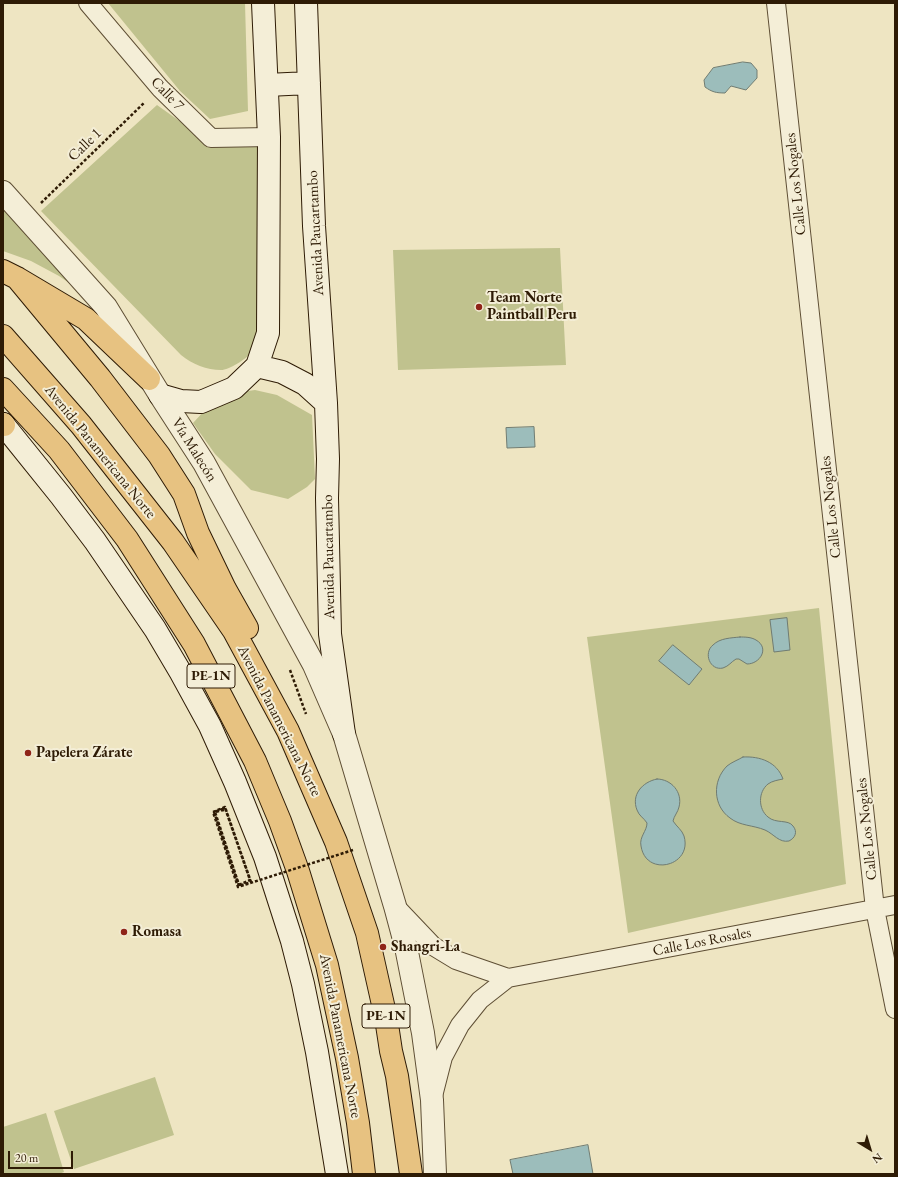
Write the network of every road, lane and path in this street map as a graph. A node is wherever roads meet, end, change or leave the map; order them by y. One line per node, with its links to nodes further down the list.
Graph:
1 (88, 3): 7 (street, Calle 7)
2 (263, 3): 6 (main road)
3 (306, 3): 5 (main road, Avenida Paucartambo)
4 (776, 3): 24 (street, Calle Los Nogales)
5 (309, 83): 6 (main road); 16 (main road, Avenida Paucartambo)
6 (267, 85): 8 (main road)
7 (160, 88): 8 (street, Calle 7); 10 (path, Calle 1)
8 (269, 137): 13 (main road)
9 (3, 192): 10 (main road, Vía Malecón)
10 (26, 217): 14 (main road, Vía Malecón)
11 (10, 274): 14 (highway); 18 (highway)
12 (3, 336): 18 (highway, Avenida Panamericana Norte / PE-1N)
13 (257, 366): 14 (main road); 16 (main road)
14 (155, 387): 19 (main road, Vía Malecón)
15 (3, 389): 29 (highway, Avenida Panamericana Norte / PE-1N)
16 (326, 403): 19 (main road, Avenida Paucartambo)
17 (3, 424): 28 (main road)
18 (288, 731): 30 (highway, Avenida Panamericana Norte / PE-1N)
19 (344, 734): 22 (main road, Avenida Paucartambo)
20 (229, 814): 21 (path, bridge)
21 (353, 850)
22 (395, 906): 25 (street, Calle Los Rosales); 27 (main road, Avenida Paucartambo)
23 (895, 906): 24 (street, Calle Los Rosales)
24 (875, 909): 25 (street, Calle Los Rosales); 26 (street, Calle Los Nogales)
25 (508, 978): 27 (street, Calle Los Rosales)
26 (895, 1009)
27 (432, 1100): 31 (main road, Calle Los Rosales)
28 (337, 1174)
29 (364, 1174)
30 (410, 1174)
31 (435, 1174)

